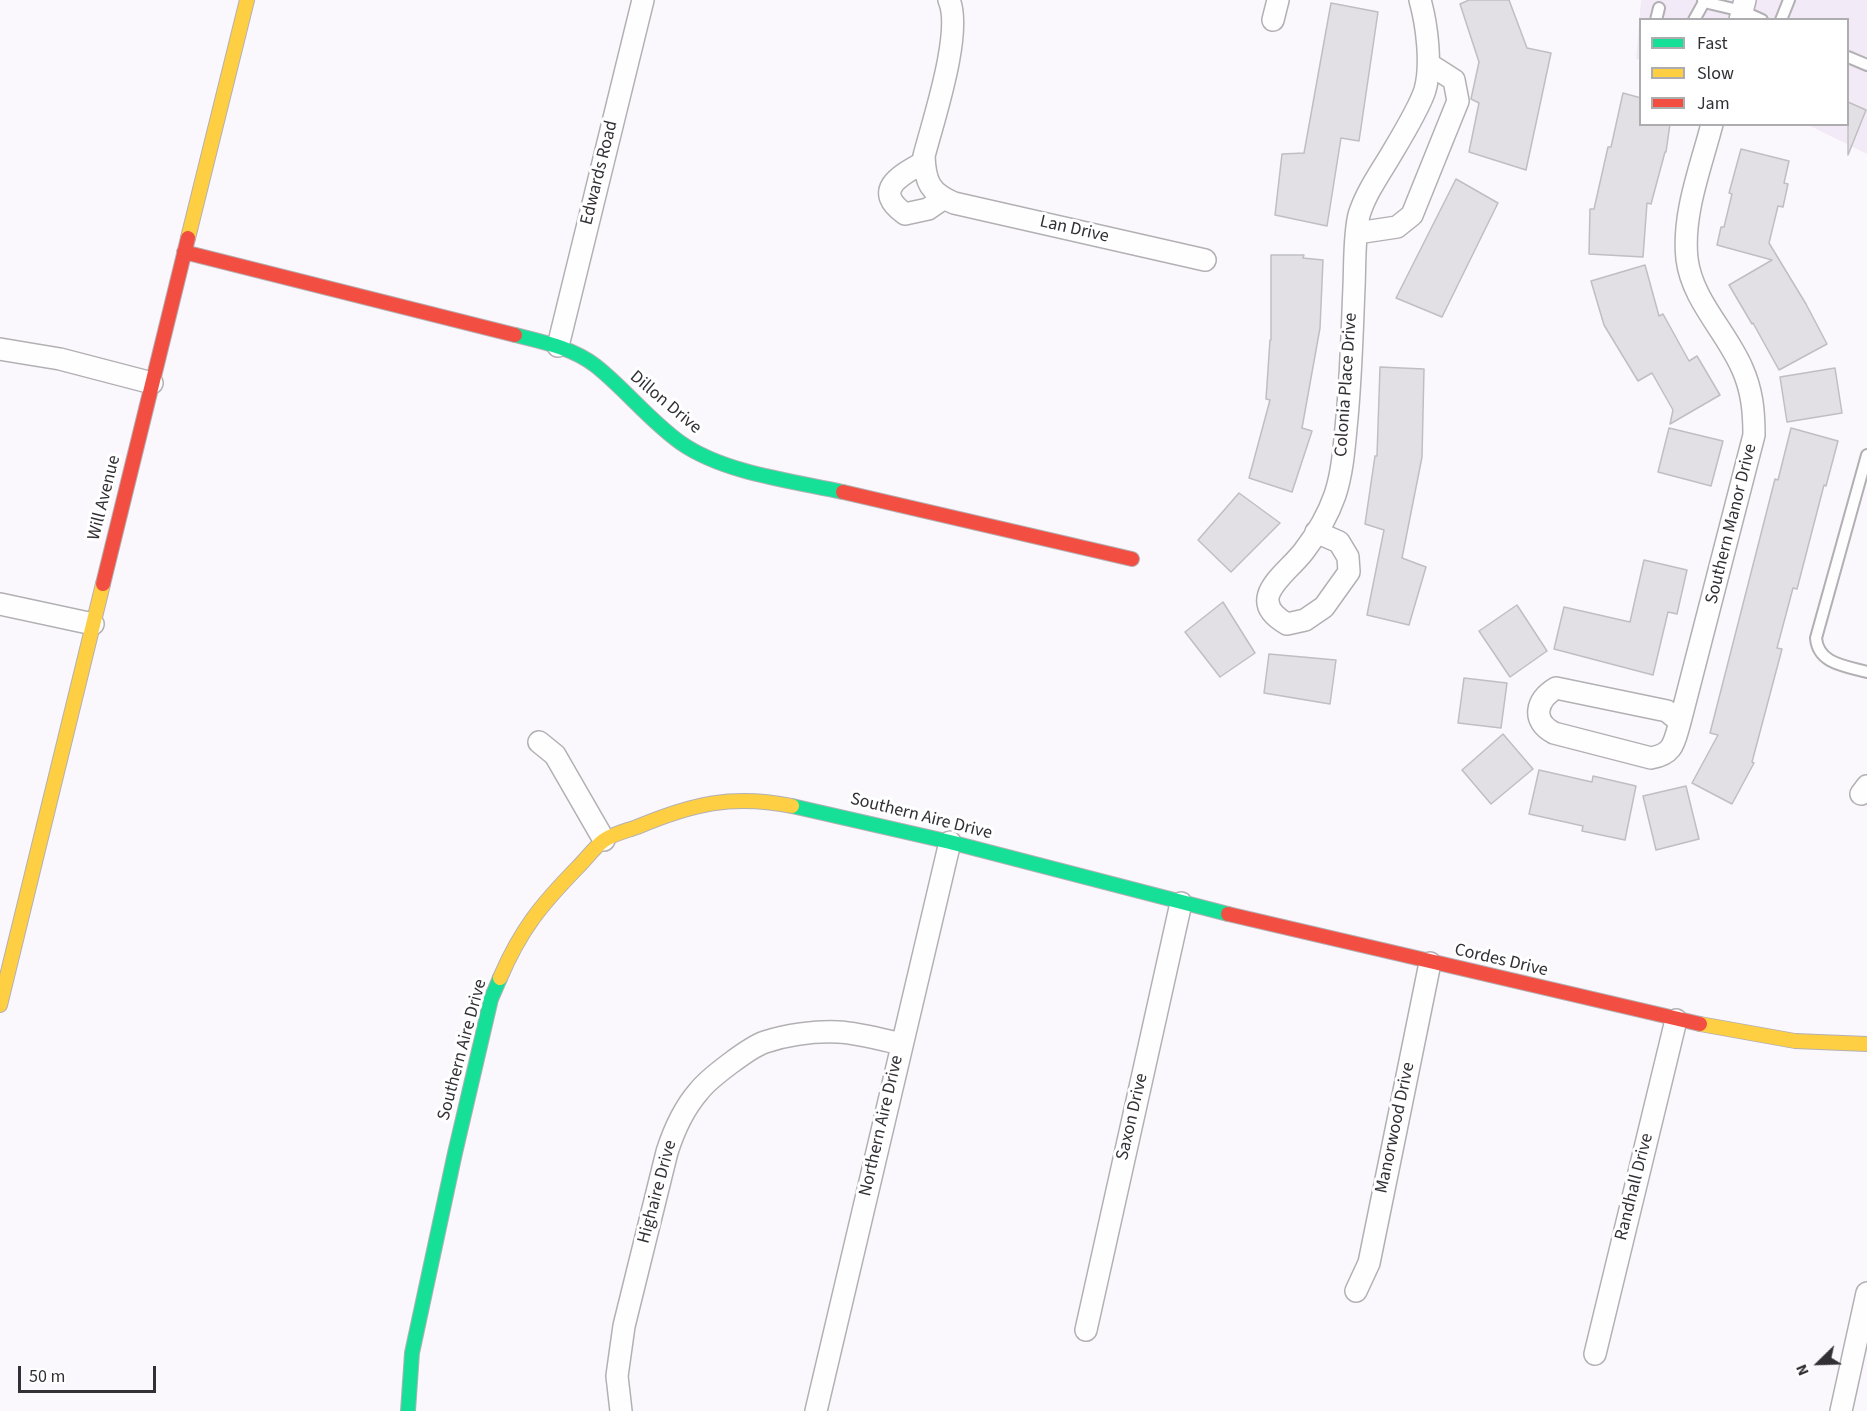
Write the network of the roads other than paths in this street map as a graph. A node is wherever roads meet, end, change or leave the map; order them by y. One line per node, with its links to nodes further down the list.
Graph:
1 (247, 0): 18 (street, Will Avenue)
2 (643, 0): 20 (street, Edwards Road)
3 (949, 0): 15 (street)
4 (1420, 0): 12 (street, Colonia Place Drive)
5 (1789, 0): 10 (lane)
6 (1703, 1): 7 (lane); 8 (lane)
7 (1742, 10): 9 (lane)
8 (1695, 18)
9 (1758, 18)
10 (1782, 18)
11 (1849, 57): 13 (lane)
12 (1429, 64): 17 (street, Colonia Place Drive); 17 (street)
13 (1867, 65)
14 (1712, 126): 29 (street, Southern Manor Drive)
15 (924, 162): 16 (street); 16 (street)
16 (944, 198): 19 (street, Lan Drive)
17 (1357, 233): 24 (street, Colonia Place Drive)
18 (184, 252): 20 (street, Dillon Drive); 22 (street, Will Avenue)
19 (1205, 260)
20 (558, 346): 25 (street, Dillon Drive)
21 (0, 349): 22 (street)
22 (152, 383): 27 (street, Will Avenue)
23 (1867, 455): 28 (lane)
24 (1316, 532)
25 (1132, 559)
26 (0, 604): 27 (street)
27 (93, 624): 36 (street, Will Avenue)
28 (1867, 672)
29 (1680, 722): 29 (street, Southern Manor Drive)
30 (539, 742): 31 (street)
31 (604, 840): 32 (street, Southern Aire Drive); 44 (street, Southern Aire Drive)
32 (950, 842): 33 (street, Southern Aire Drive); 38 (street, Northern Aire Drive)
33 (1130, 889): 34 (street, Cordes Drive)
34 (1181, 903): 35 (street, Cordes Drive); 42 (street, Saxon Drive)
35 (1430, 963): 37 (street, Cordes Drive); 40 (street, Manorwood Drive)
36 (0, 1005)
37 (1676, 1020): 39 (street, Cordes Drive); 43 (street, Randhall Drive)
38 (901, 1044): 45 (street, Highaire Drive); 46 (street, Northern Aire Drive)
39 (1867, 1044)
40 (1356, 1291)
41 (1867, 1293): 47 (street)
42 (1086, 1330)
43 (1595, 1354)
44 (408, 1411)
45 (621, 1411)
46 (816, 1411)
47 (1841, 1411)

